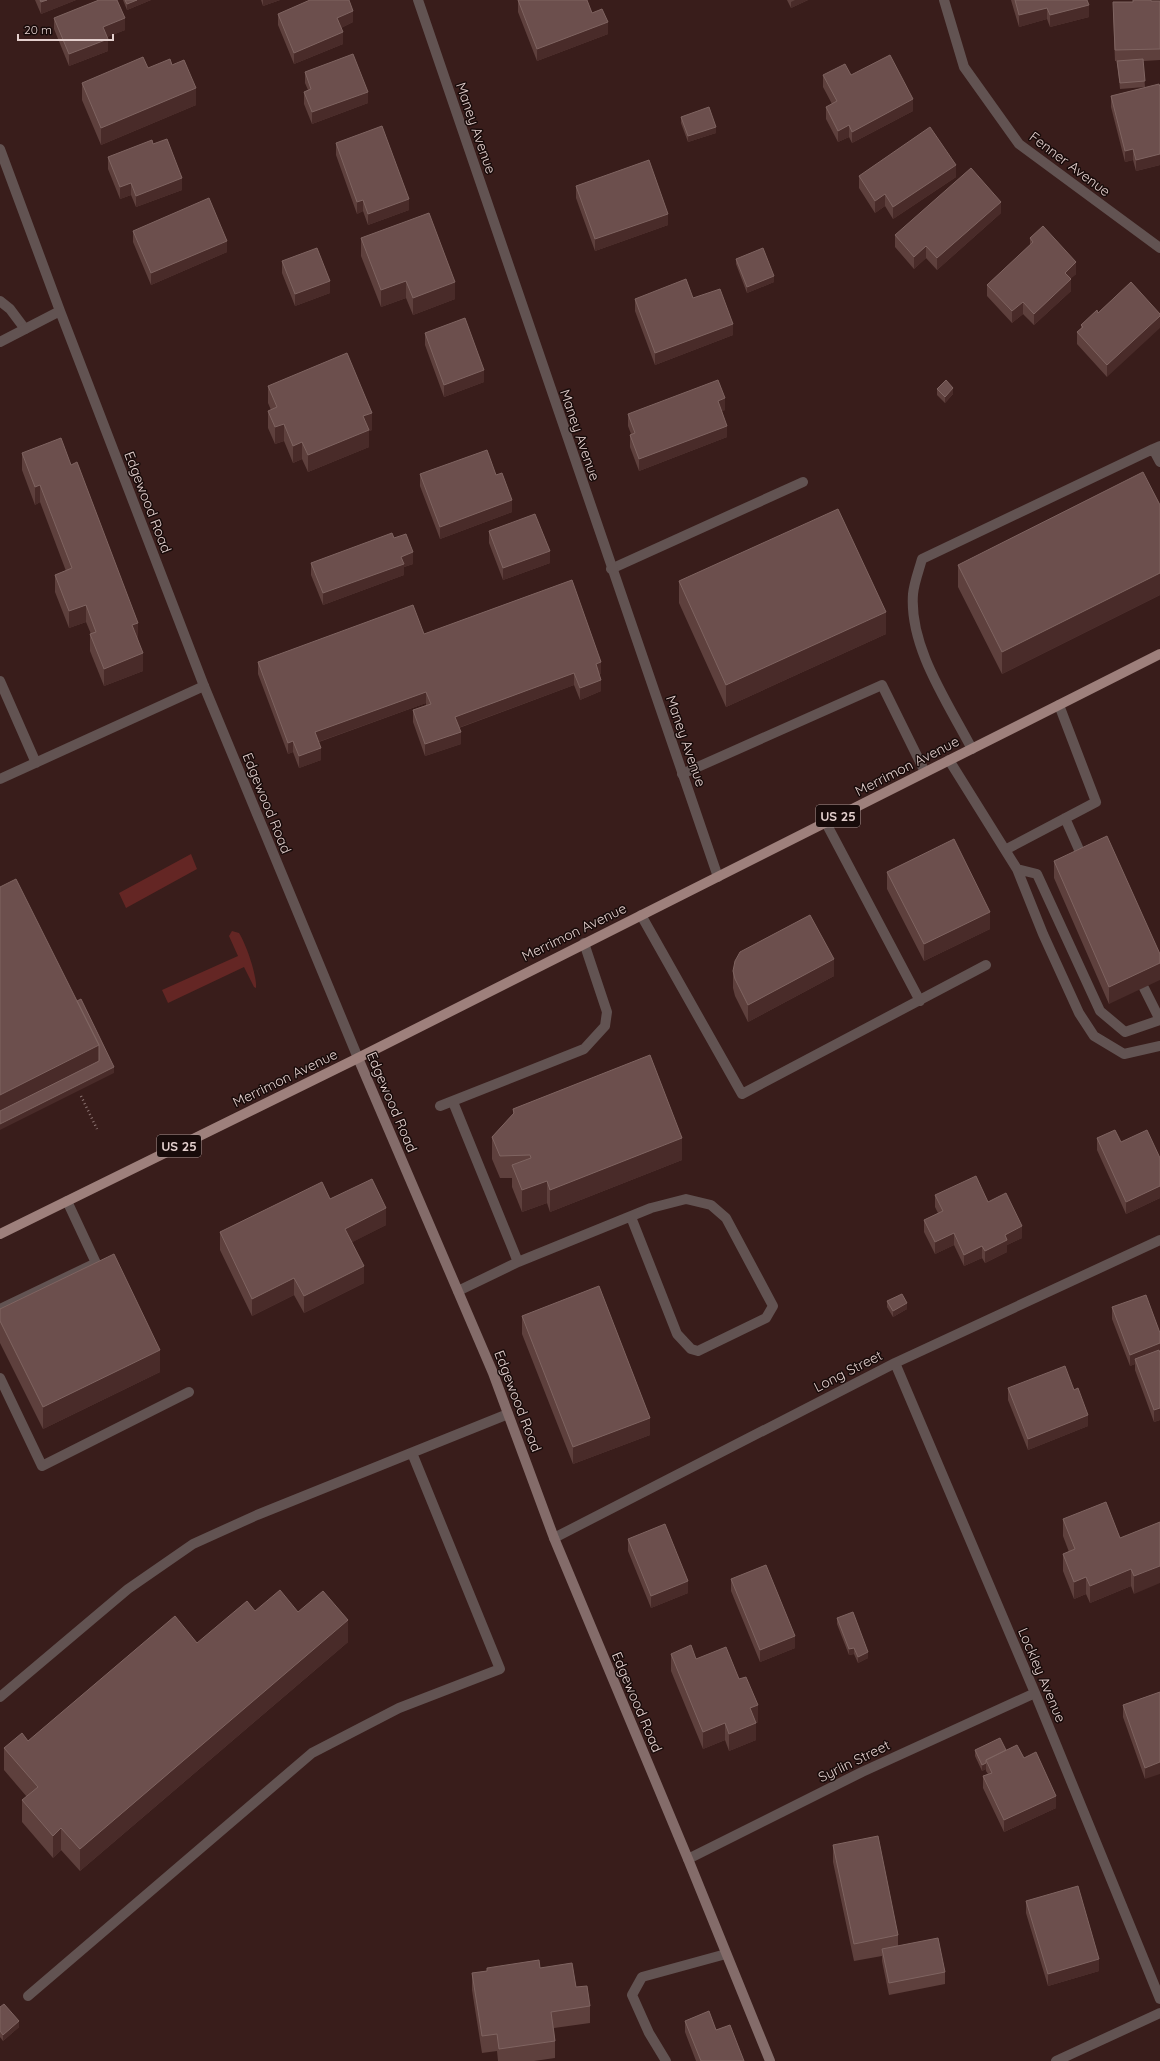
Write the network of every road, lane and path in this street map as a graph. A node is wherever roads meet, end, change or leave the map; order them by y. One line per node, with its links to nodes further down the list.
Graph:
1 (418, 0): 12 (street, Maney Avenue)
2 (944, 0): 4 (street, Fenner Avenue)
3 (0, 150): 6 (street, Edgewood Road)
4 (1160, 248)
5 (0, 301): 7 (street)
6 (60, 311): 7 (street); 15 (street, Edgewood Road)
7 (25, 329): 8 (street)
8 (0, 342)
9 (1157, 447): 10 (street); 17 (street)
10 (1160, 462)
11 (804, 482): 12 (street)
12 (611, 569): 21 (street, Maney Avenue)
13 (1160, 654): 16 (main road, Merrimon Avenue / US 25)
14 (0, 682): 19 (street)
15 (204, 686): 19 (street); 36 (street, Edgewood Road)
16 (1058, 705): 17 (main road, Merrimon Avenue / US 25); 23 (street)
17 (972, 749): 18 (main road, Merrimon Avenue / US 25)
18 (949, 760): 20 (main road, Merrimon Avenue / US 25); 25 (street)
19 (36, 763): 22 (street)
20 (925, 772): 21 (street); 24 (main road, Merrimon Avenue / US 25)
21 (682, 774): 28 (street, Maney Avenue)
22 (0, 779)
23 (1065, 818): 25 (street); 26 (street)
24 (826, 823): 28 (main road, Merrimon Avenue / US 25); 33 (street)
25 (1005, 850): 27 (street)
26 (1085, 863)
27 (1017, 869): 34 (street); 35 (street)
28 (718, 877): 29 (main road, Merrimon Avenue / US 25)
29 (641, 915): 30 (main road, Merrimon Avenue / US 25); 33 (street)
30 (584, 943): 36 (main road, Merrimon Avenue / US 25); 38 (street)
31 (986, 965): 33 (street)
32 (1144, 988): 34 (street)
33 (920, 1001)
34 (1160, 1020)
35 (1160, 1046)
36 (358, 1058): 41 (main road, Merrimon Avenue / US 25); 46 (street, Edgewood Road)
37 (81, 1096): 40 (path)
38 (453, 1102): 39 (street); 45 (street)
39 (440, 1106)
40 (97, 1129)
41 (67, 1201): 43 (main road, Merrimon Avenue / US 25); 47 (street)
42 (631, 1217): 42 (street); 45 (street)
43 (0, 1234)
44 (1160, 1240): 48 (street, Long Street)
45 (518, 1262): 46 (street)
46 (458, 1291): 51 (street, Edgewood Road)
47 (0, 1309)
48 (895, 1363): 53 (street, Long Street); 54 (street, Lockley Avenue)
49 (0, 1378): 50 (street)
50 (189, 1392)
51 (508, 1414): 52 (street); 53 (street, Edgewood Road)
52 (412, 1453): 55 (street); 58 (street)
53 (554, 1538): 56 (street, Edgewood Road)
54 (1035, 1694): 56 (street, Syrlin Street); 59 (street, Lockley Avenue)
55 (0, 1697)
56 (688, 1859): 57 (street, Edgewood Road)
57 (726, 1954): 61 (street); 62 (street, Edgewood Road)
58 (28, 1996)
59 (1160, 1999)
60 (1160, 2014): 63 (street)
61 (666, 2061)
62 (770, 2061)
63 (1056, 2061)

